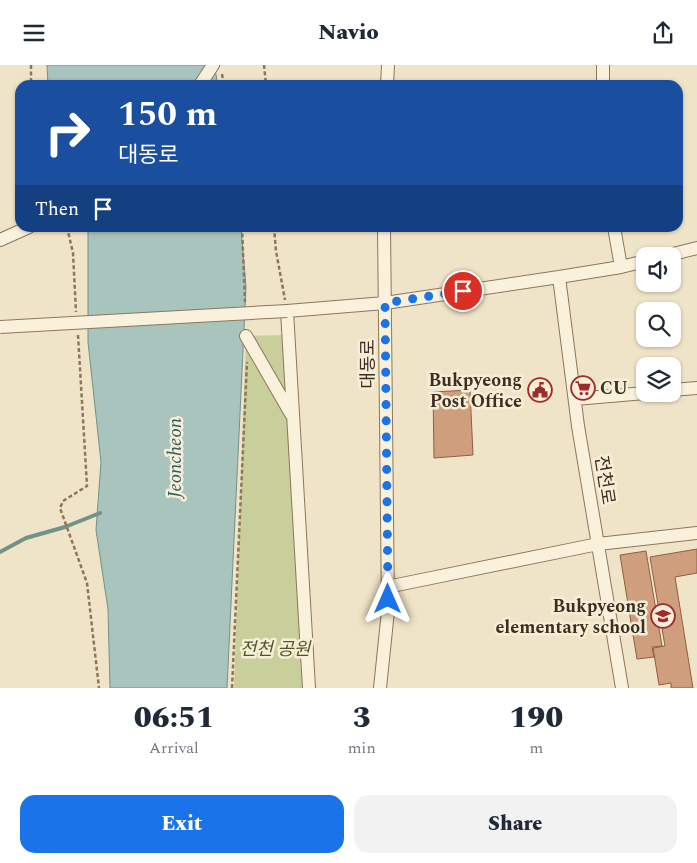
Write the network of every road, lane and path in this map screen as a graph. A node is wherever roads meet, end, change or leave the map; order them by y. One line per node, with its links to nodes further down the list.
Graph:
1 (31, 65): 6 (path)
2 (213, 65): 7 (street)
3 (264, 65): 8 (path)
4 (388, 65): 9 (street)
5 (603, 65): 10 (street)
6 (31, 80)
7 (203, 80)
8 (266, 80)
9 (387, 80)
10 (603, 80)
11 (17, 232): 17 (street)
12 (68, 232): 26 (path)
13 (242, 232): 24 (path)
14 (274, 232): 25 (path)
15 (384, 232): 23 (street, 대동로)
16 (615, 232): 21 (street)
17 (0, 239)
18 (697, 248): 19 (street)
19 (681, 252)
20 (636, 263): 21 (street)
21 (621, 267): 22 (street)
22 (559, 277): 23 (street); 34 (street, 전천로)
23 (385, 303): 25 (street); 38 (street, 대동로)
24 (245, 308)
25 (287, 311): 27 (street, bridge); 35 (street)
26 (76, 312)
27 (0, 327)
28 (77, 331): 39 (path)
29 (246, 336): 35 (street)
30 (247, 357): 40 (path)
31 (697, 388): 32 (street)
32 (681, 389)
33 (636, 394): 34 (street)
34 (575, 399): 37 (street, 전천로)
35 (293, 416): 41 (street)
36 (697, 533): 37 (street)
37 (598, 545): 38 (street); 43 (street, 전천로)
38 (387, 587): 42 (street, 대동로)
39 (99, 688)
40 (232, 688)
41 (309, 688)
42 (380, 688)
43 (622, 688)

